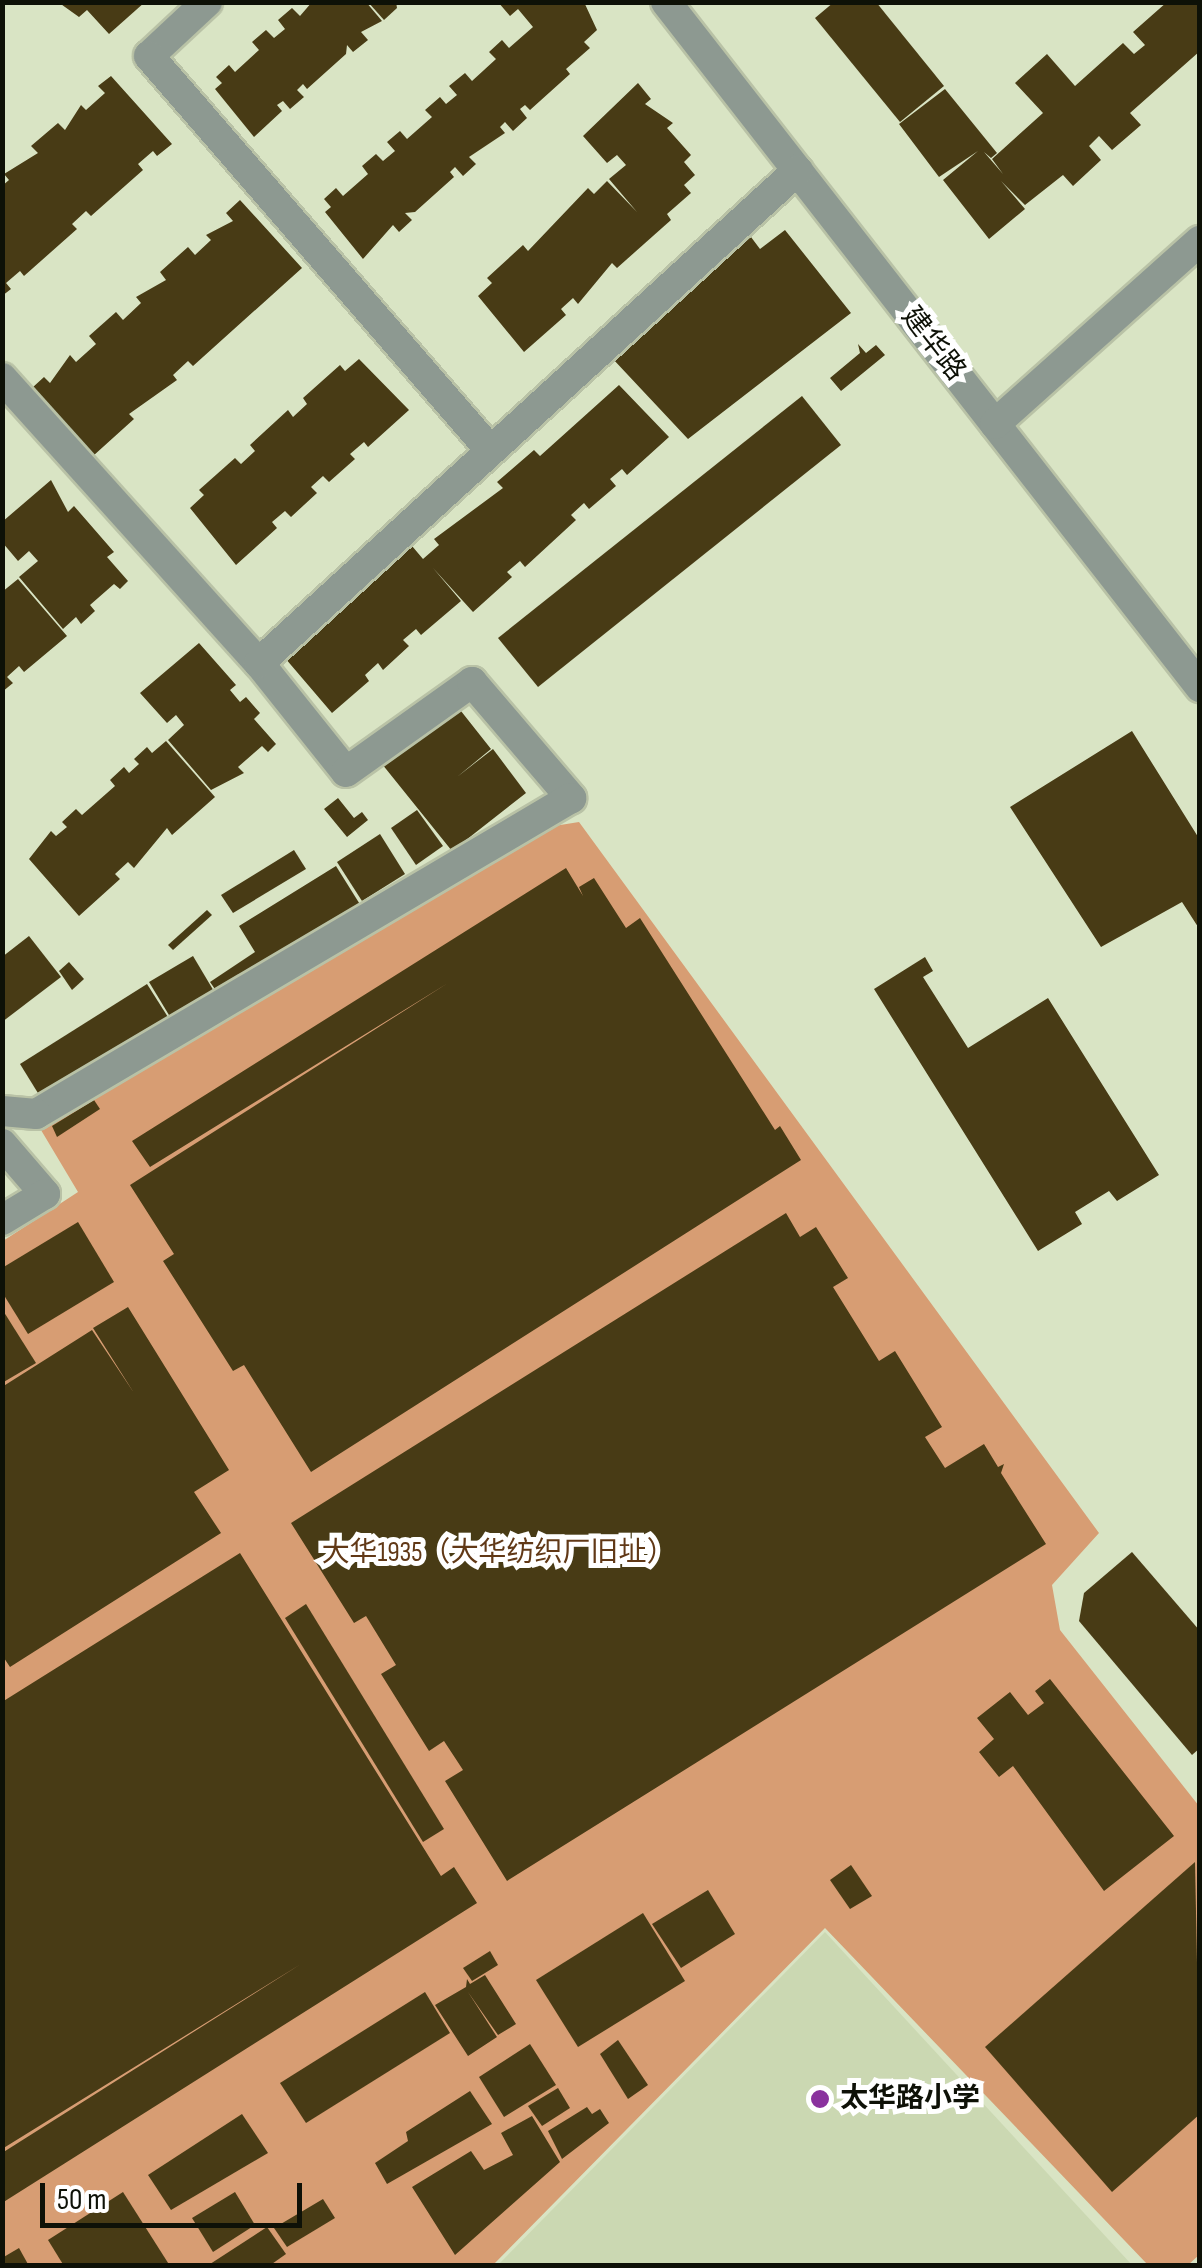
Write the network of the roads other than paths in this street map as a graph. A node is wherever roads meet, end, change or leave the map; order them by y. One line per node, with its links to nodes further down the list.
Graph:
1 (208, 2): 7 (street)
2 (666, 2): 3 (street, 建华路)
3 (798, 170): 6 (street, 建华路); 7 (street)
4 (1200, 241): 6 (street)
5 (2, 378): 8 (street)
6 (995, 424): 9 (street, 建华路)
7 (490, 451): 8 (street)
8 (259, 663): 10 (street)
9 (1200, 687)
10 (2, 1111)
11 (2, 1144): 12 (street)
12 (2, 1220)

